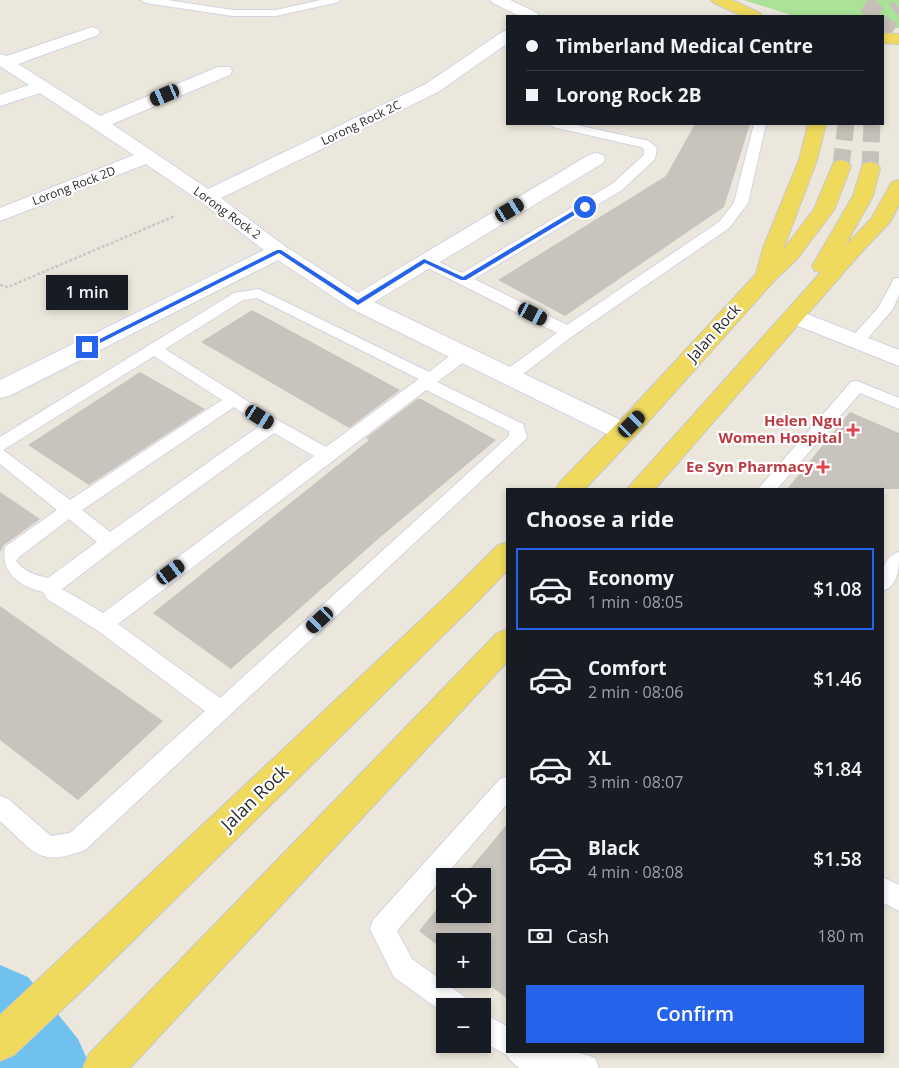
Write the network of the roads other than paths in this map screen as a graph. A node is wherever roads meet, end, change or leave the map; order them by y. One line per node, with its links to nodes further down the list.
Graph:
1 (146, 0): 2 (lane)
2 (336, 0)
3 (498, 0): 6 (street)
4 (719, 0): 5 (main road)
5 (748, 14)
6 (529, 15)
7 (92, 32): 11 (street)
8 (506, 36): 24 (street, Lorong Rock 2C)
9 (884, 38): 10 (main road)
10 (899, 39)
11 (3, 61): 13 (street, Lorong Rock 2)
12 (224, 71): 15 (street)
13 (43, 86): 14 (street); 15 (street, Lorong Rock 2)
14 (0, 101)
15 (98, 123): 19 (street, Lorong Rock 2)
16 (561, 125): 29 (lane)
17 (760, 125): 34 (lane)
18 (817, 125): 28 (main road)
19 (147, 157): 24 (street, Lorong Rock 2); 25 (street, Lorong Rock 2D)
20 (596, 159): 27 (street)
21 (841, 166): 28 (main road, Jalan Rock)
22 (870, 168): 33 (main road)
23 (899, 189): 33 (main road)
24 (206, 197): 26 (street, Lorong Rock 2)
25 (0, 215)
26 (279, 251): 31 (street, Lorong Rock 2); 41 (street)
27 (424, 261): 29 (lane); 31 (street)
28 (766, 276): 45 (main road, Jalan Rock)
29 (463, 279): 34 (lane)
30 (899, 282): 32 (lane)
31 (358, 303): 37 (street, Lorong Rock 2)
32 (892, 313): 35 (lane)
33 (794, 316): 35 (street); 50 (main road)
34 (568, 332): 39 (lane)
35 (856, 342): 38 (street)
36 (154, 349): 40 (lane); 42 (lane); 46 (lane)
37 (462, 356): 39 (street, Lorong Rock 2); 40 (lane)
38 (899, 359)
39 (509, 376): 45 (street, Lorong Rock 2)
40 (429, 381): 48 (lane); 60 (lane)
41 (0, 390)
42 (233, 400): 44 (lane); 52 (lane)
43 (899, 404): 51 (lane)
44 (273, 425): 48 (lane); 53 (lane)
45 (624, 432): 49 (main road, Jalan Rock)
46 (0, 445)
47 (0, 455): 52 (lane)
48 (328, 456): 58 (lane)
49 (570, 488)
50 (641, 488)
51 (768, 488)
52 (69, 510): 53 (lane); 57 (lane)
53 (110, 542): 57 (lane)
54 (506, 554): 67 (main road, Jalan Rock)
55 (899, 559): 56 (lane)
56 (884, 581)
57 (51, 586): 58 (lane)
58 (104, 624): 60 (lane)
59 (506, 643): 71 (main road)
60 (221, 711): 62 (lane)
61 (506, 788): 65 (lane)
62 (0, 806)
63 (884, 889): 64 (lane)
64 (899, 899)
65 (445, 998)
66 (491, 1031): 68 (lane)
67 (0, 1042)
68 (506, 1042)
69 (522, 1053): 70 (lane)
70 (580, 1062)
71 (103, 1068)

